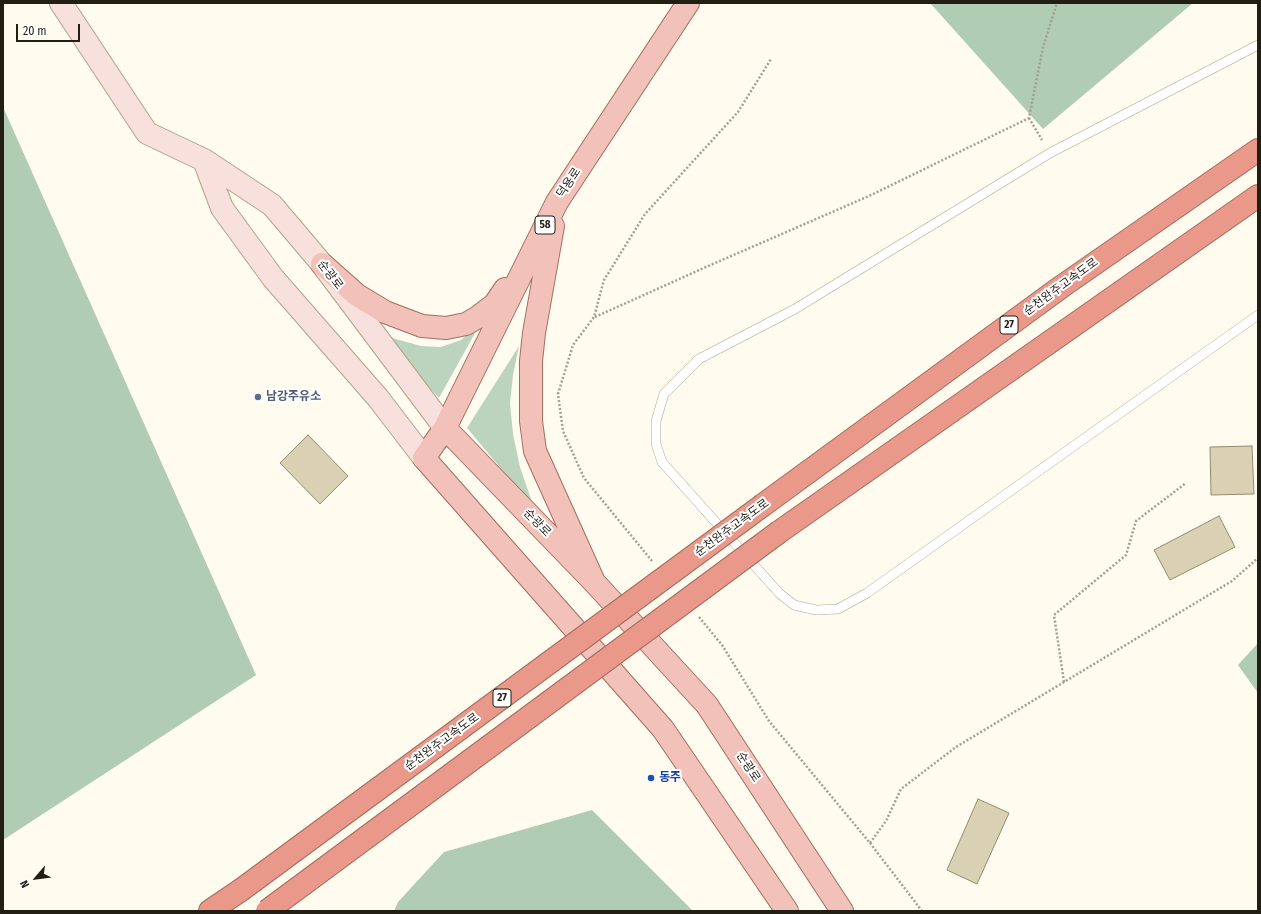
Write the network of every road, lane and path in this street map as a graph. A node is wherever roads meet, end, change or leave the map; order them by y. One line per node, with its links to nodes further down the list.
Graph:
1 (61, 3): 8 (main road, 순광로)
2 (688, 3): 10 (main road, 덕용로 / 58)
3 (1057, 3): 5 (path)
4 (1258, 45): 7 (lane)
5 (1029, 118): 7 (path); 13 (path)
6 (1258, 150): 21 (highway, 순천완주고속도로 / 27, bridge)
7 (1050, 153): 12 (lane)
8 (204, 160): 11 (main road, 순광로); 15 (main road)
9 (1258, 196): 22 (highway, bridge)
10 (557, 202): 11 (main road); 14 (main road, 덕용로 / 58); 18 (main road)
11 (322, 264): 14 (main road, 순광로)
12 (1258, 315)
13 (594, 317)
14 (445, 428): 15 (main road, 덕용로 / 58); 18 (main road, 순광로)
15 (424, 458): 23 (main road)
16 (1186, 484): 19 (path)
17 (1258, 558): 19 (path)
18 (594, 582): 24 (main road, 순광로)
19 (1064, 682): 20 (path)
20 (870, 843)
21 (210, 911)
22 (267, 911)
23 (787, 911)
24 (842, 911)

